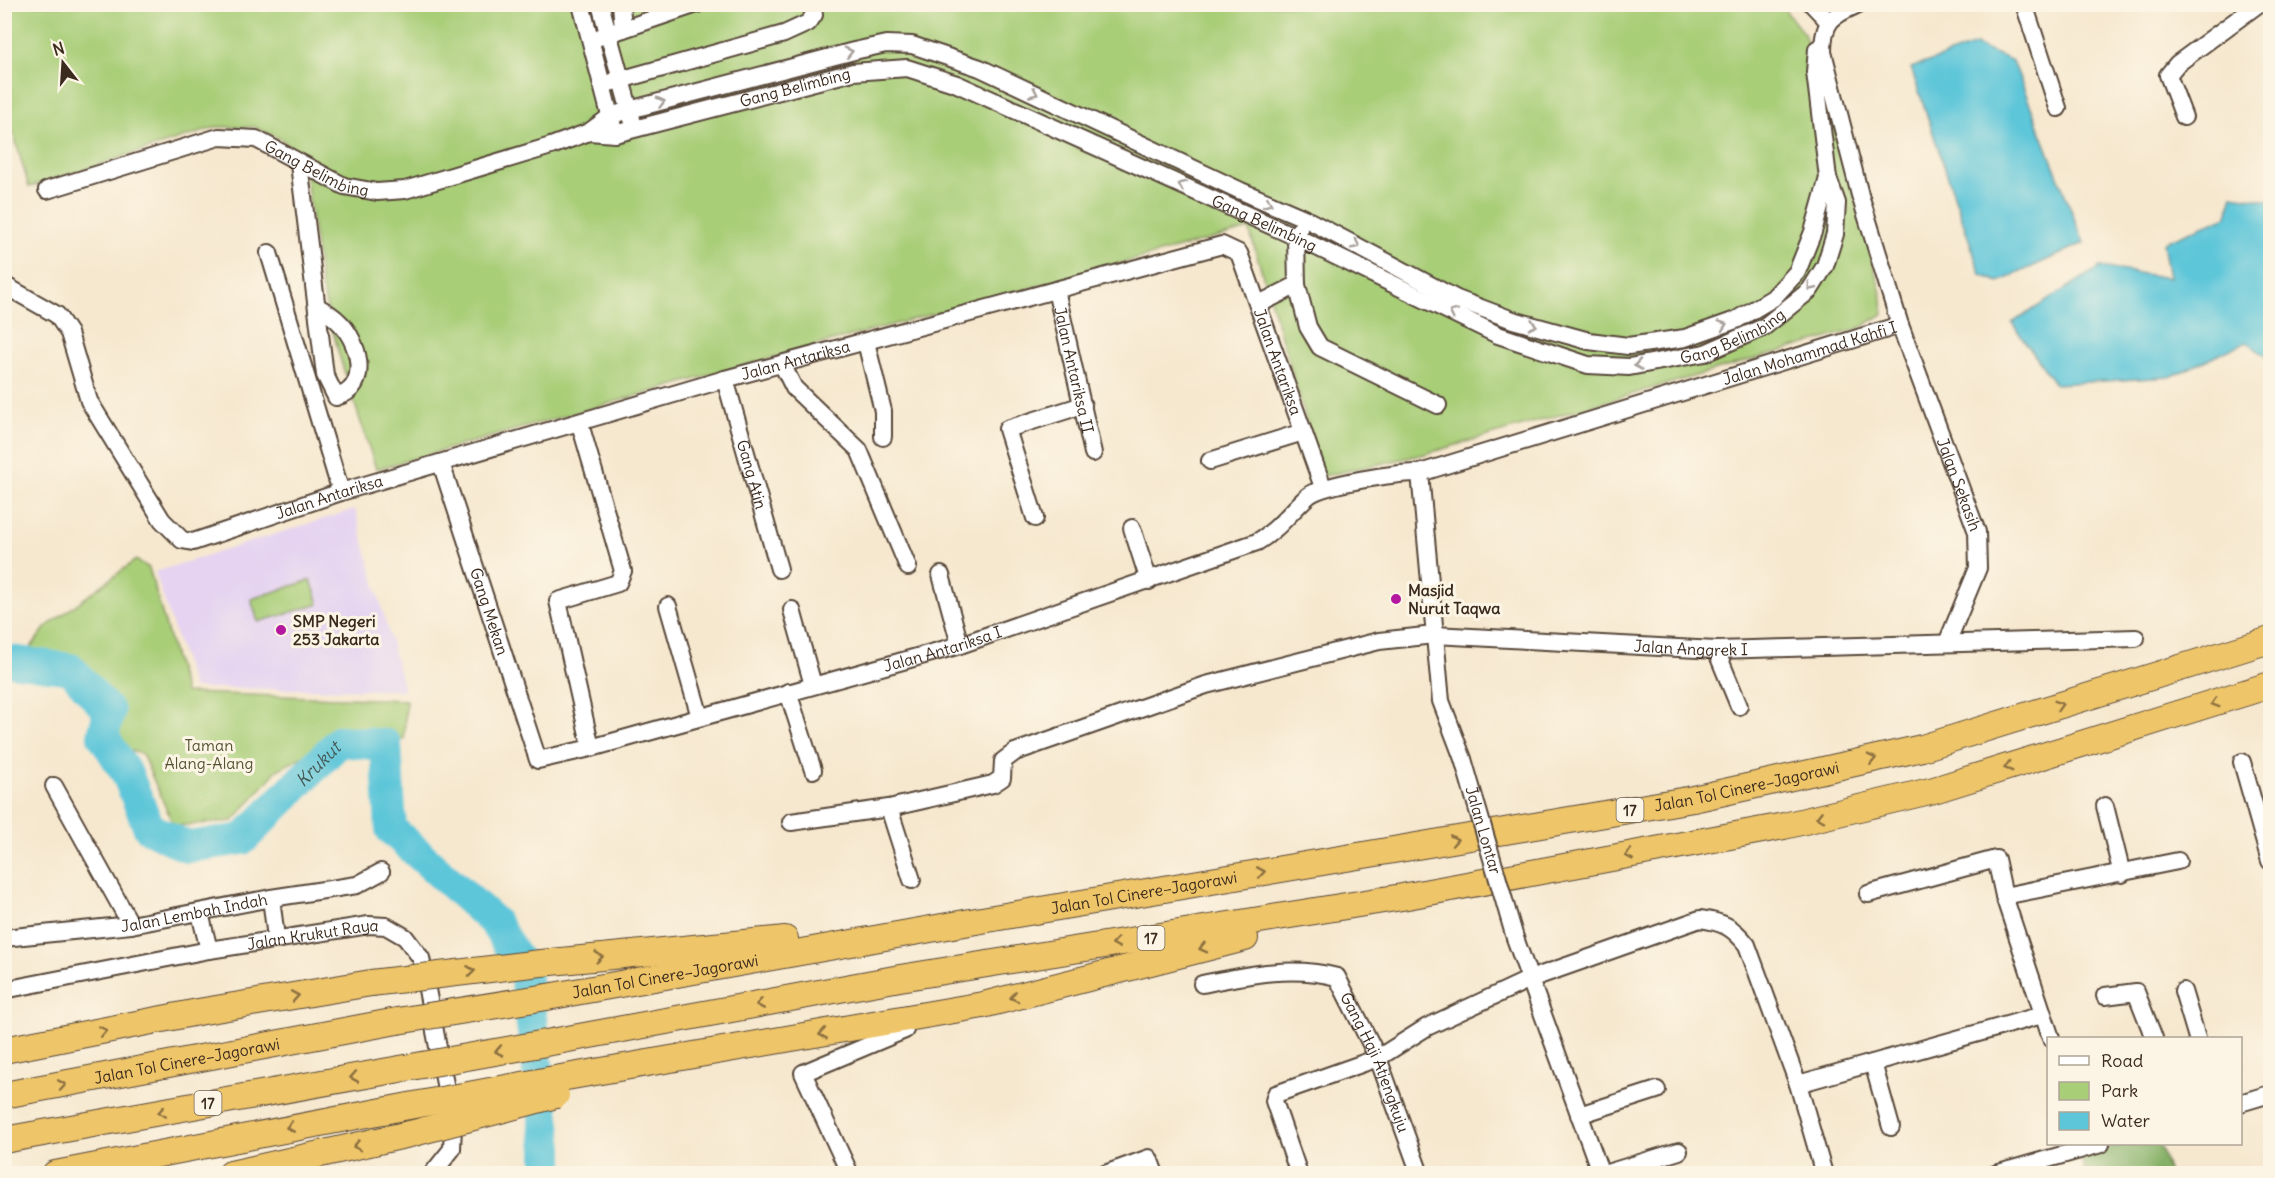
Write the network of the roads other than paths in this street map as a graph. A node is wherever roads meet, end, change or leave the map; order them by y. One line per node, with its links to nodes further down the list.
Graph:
1 (600, 4): 11 (street)
2 (621, 4): 11 (street)
3 (812, 4): 15 (street)
4 (1812, 4): 10 (street)
5 (1859, 4): 10 (street)
6 (2024, 4): 17 (street)
7 (694, 5): 11 (street)
8 (2257, 5): 20 (street)
9 (579, 6): 12 (street)
10 (1831, 18): 25 (street, Gang Belimbing); 37 (street, Jalan Mohammad Kahfi I)
11 (616, 31): 12 (street); 15 (street)
12 (590, 40): 16 (street)
13 (912, 45): 14 (street); 18 (street, Gang Belimbing, one-way to 13); 27 (street, Gang Belimbing, one-way to 27)
14 (907, 68): 21 (street, Gang Belimbing); 30 (street, Gang Belimbing, one-way to 14)
15 (621, 78): 16 (street); 18 (street)
16 (602, 85): 19 (street)
17 (2058, 108)
18 (629, 110): 19 (street, Gang Belimbing); 21 (street)
19 (610, 117): 22 (street, Gang Belimbing); 23 (street)
20 (2184, 117)
21 (634, 129): 23 (street, Gang Belimbing)
22 (589, 132): 23 (street, Gang Belimbing); 24 (street, Gang Belimbing)
23 (615, 134)
24 (299, 164): 26 (street, Gang Belimbing); 36 (street)
25 (1828, 178): 28 (street, Gang Belimbing); 29 (street, Gang Belimbing)
26 (47, 190)
27 (1304, 218): 28 (street, Gang Belimbing, one-way to 28); 30 (street)
28 (1813, 232): 29 (street)
29 (1835, 234): 30 (street, Gang Belimbing, one-way to 30)
30 (1296, 237): 33 (street)
31 (269, 253): 51 (street)
32 (4, 285): 51 (street, Jalan Antariksa)
33 (1297, 285): 35 (street); 42 (street)
34 (1056, 290): 35 (street, Jalan Antariksa); 38 (street, Jalan Antariksa); 41 (street, Jalan Antariksa II)
35 (1259, 304): 44 (street, Jalan Antariksa)
36 (318, 307): 36 (street)
37 (1900, 324): 49 (street, Jalan Mohammad Kahfi I); 63 (street, Jalan Sekasih)
38 (866, 342): 39 (street, Jalan Antariksa); 45 (street)
39 (782, 364): 40 (street, Jalan Antariksa); 54 (street)
40 (725, 379): 43 (street, Jalan Antariksa); 55 (street, Gang Atin)
41 (1083, 405): 46 (street, Jalan Antariksa II); 52 (street)
42 (1438, 405)
43 (580, 424): 48 (street, Jalan Antariksa); 71 (street)
44 (1303, 432): 47 (street); 50 (street, Jalan Antariksa)
45 (883, 437)
46 (1093, 453)
47 (1210, 461)
48 (441, 464): 51 (street, Jalan Antariksa); 72 (street, Gang Mekan)
49 (1420, 473): 50 (street); 60 (street, Jalan Lontar)
50 (1323, 487): 57 (street, Jalan Antariksa I)
51 (341, 492)
52 (1035, 518)
53 (1132, 528): 57 (street)
54 (908, 567)
55 (778, 569)
56 (941, 575): 64 (street)
57 (1149, 581): 64 (street, Jalan Antariksa I)
58 (668, 606): 70 (street)
59 (792, 610): 66 (street)
60 (1434, 635): 65 (street, Jalan Anggrek I); 77 (street, Jalan Anggrek I); 94 (street, Jalan Lontar, bridge)
61 (2136, 638): 63 (street, Jalan Anggrek I)
62 (2271, 640): 89 (highway, Jalan Tol Cinere–Jagorawi / 17, one-way to 62)
63 (1947, 643): 65 (street, Jalan Anggrek I)
64 (960, 645): 66 (street, Jalan Antariksa I)
65 (1716, 650): 69 (street)
66 (813, 685): 68 (street, Jalan Antariksa I)
67 (2271, 685): 86 (highway, 17, one-way to 86)
68 (788, 692): 70 (street, Jalan Antariksa I); 74 (street)
69 (1739, 706)
70 (700, 717): 71 (street, Jalan Antariksa I)
71 (591, 748): 72 (street, Jalan Antariksa I)
72 (538, 760)
73 (2242, 762): 80 (street)
74 (813, 770)
75 (54, 786): 90 (street)
76 (2105, 806): 82 (street)
77 (889, 808): 78 (street); 83 (street)
78 (791, 822)
79 (2178, 861): 82 (street)
80 (2271, 861)
81 (381, 872): 87 (street, Jalan Lembah Indah)
82 (2122, 874): 85 (street)
83 (912, 880)
84 (1868, 894): 85 (street)
85 (2004, 896): 99 (street)
86 (1402, 897): 108 (highway, one-way to 108); 115 (highway, 17, one-way to 115, bridge)
87 (271, 898): 88 (street, Jalan Lembah Indah); 92 (street)
88 (200, 913): 90 (street, Jalan Lembah Indah); 93 (street)
89 (976, 921): 104 (highway, one-way to 89, bridge); 111 (highway, Jalan Tol Cinere–Jagorawi / 17, one-way to 89, bridge)
90 (131, 925): 91 (street, Jalan Lembah Indah)
91 (4, 938)
92 (276, 938): 93 (street, Jalan Krukut Raya); 121 (street, Jalan Krukut Raya)
93 (209, 950): 96 (street, Jalan Krukut Raya)
94 (1530, 979): 105 (street); 107 (street); 113 (street, Jalan Lontar)
95 (1202, 984): 105 (street, Gang Haji Atjengkuju)
96 (4, 990)
97 (2183, 991): 103 (street)
98 (2105, 996): 102 (street)
99 (2042, 1015): 101 (street); 106 (street)
100 (905, 1030): 122 (street)
101 (2051, 1037)
102 (2154, 1037)
103 (2197, 1037)
104 (4, 1052)
105 (1378, 1058): 125 (street); 126 (street, Gang Haji Atjengkuju)
106 (1873, 1063): 107 (street); 114 (street)
107 (1798, 1084): 128 (street)
108 (553, 1088): 119 (highway, one-way to 119, bridge); 120 (highway, one-way to 120, bridge)
109 (1657, 1090): 113 (street)
110 (2271, 1094): 112 (street)
111 (4, 1095)
112 (2242, 1103)
113 (1579, 1115): 127 (street, Jalan Lontar)
114 (1891, 1126)
115 (4, 1140)
116 (2092, 1145): 118 (street)
117 (1679, 1151): 127 (street)
118 (2050, 1166): 129 (street)
119 (56, 1173)
120 (231, 1173)
121 (432, 1173)
122 (850, 1173)
123 (1105, 1173): 124 (street)
124 (1155, 1173)
125 (1299, 1173)
126 (1420, 1173)
127 (1603, 1173)
128 (1824, 1173)
129 (1995, 1173)

